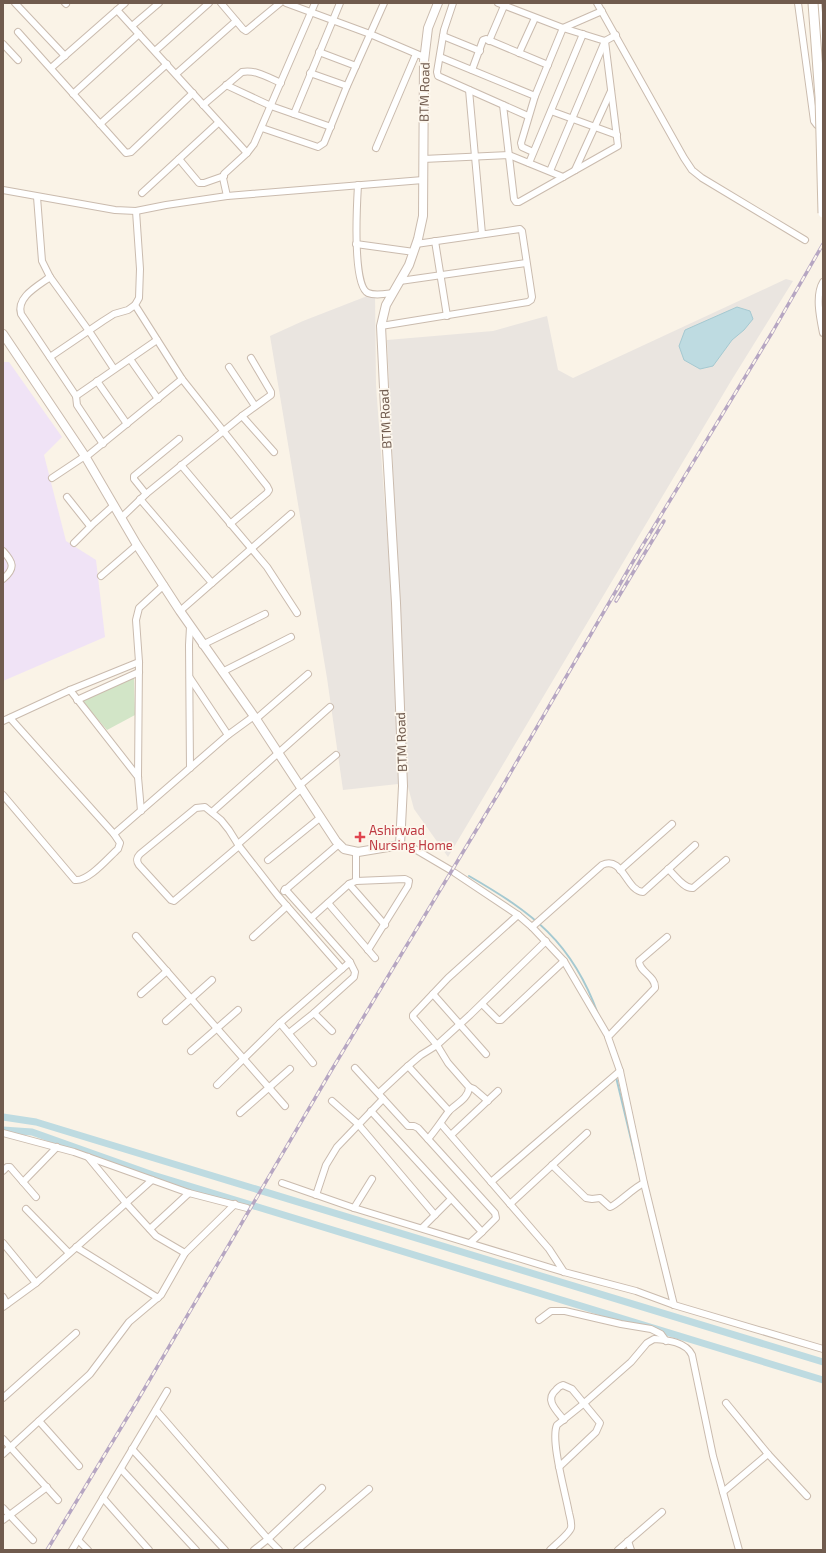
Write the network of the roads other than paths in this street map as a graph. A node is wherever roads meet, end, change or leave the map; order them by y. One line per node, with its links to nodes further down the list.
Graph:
1 (15, 3): 42 (street)
2 (125, 3): 20 (street)
3 (160, 3): 26 (street)
4 (209, 3): 37 (street)
5 (221, 3): 25 (street)
6 (280, 3): 25 (street)
7 (286, 3): 22 (street)
8 (315, 3): 22 (street)
9 (340, 3): 24 (street)
10 (376, 3): 16 (street)
11 (453, 3): 33 (street)
12 (598, 3): 21 (street)
13 (798, 3): 70 (street)
14 (813, 3): 94 (main road, bridge)
15 (818, 3): 41 (street)
16 (383, 4): 30 (street)
17 (436, 4): 43 (street, BTM Road)
18 (501, 4): 19 (street); 34 (street)
19 (512, 6): 23 (street)
20 (117, 10): 26 (street); 42 (street)
21 (602, 11): 27 (street); 32 (street)
22 (310, 13): 24 (street); 53 (street)
23 (535, 18): 27 (street); 40 (street)
24 (332, 20): 30 (street); 39 (street)
25 (236, 21): 52 (street)
26 (132, 26): 29 (street)
27 (563, 28): 31 (street); 47 (street)
28 (18, 32): 49 (street)
29 (139, 34): 37 (street); 59 (street)
30 (370, 34): 43 (street); 48 (street)
31 (584, 34): 35 (street); 64 (street)
32 (616, 35): 35 (street); 96 (street)
33 (443, 36): 38 (street); 44 (street)
34 (489, 41): 38 (street); 40 (street)
35 (605, 41): 57 (street); 67 (street)
36 (3, 44): 45 (street)
37 (155, 51): 46 (street)
38 (480, 51): 50 (street)
39 (319, 52): 48 (street); 51 (street)
40 (519, 53): 47 (street)
41 (823, 53)
42 (65, 56): 49 (street)
43 (420, 56): 75 (street); 81 (street, BTM Road)
44 (440, 57): 50 (street); 56 (street)
45 (18, 60)
46 (167, 64): 52 (street); 69 (street)
47 (548, 65): 60 (street)
48 (356, 66): 55 (street)
49 (51, 68): 59 (street)
50 (472, 70): 60 (street)
51 (310, 73): 55 (street); 65 (street)
52 (176, 74): 58 (street)
53 (281, 83): 54 (street); 63 (street)
54 (226, 85): 61 (street); 63 (street)
55 (347, 86): 71 (street)
56 (469, 90): 62 (street); 79 (street)
57 (611, 91): 72 (street); 74 (street)
58 (193, 93): 61 (street); 69 (street)
59 (73, 94): 69 (street)
60 (535, 96): 66 (street)
61 (203, 105): 68 (street)
62 (503, 105): 66 (street); 78 (street)
63 (271, 106): 65 (street); 73 (street)
64 (551, 111): 67 (street); 76 (street)
65 (294, 114): 71 (street)
66 (528, 116): 76 (street)
67 (572, 118): 72 (street); 84 (street)
68 (218, 123): 77 (street); 80 (street)
69 (100, 124)
70 (823, 126)
71 (331, 127): 73 (street)
72 (595, 127): 74 (street); 83 (street)
73 (262, 128): 77 (street)
74 (617, 135): 83 (street)
75 (376, 148)
76 (534, 152): 82 (street)
77 (246, 153): 85 (street)
78 (509, 156): 79 (street); 82 (street); 86 (street)
79 (475, 157): 81 (street); 95 (street)
80 (178, 159): 85 (street); 90 (street)
81 (424, 159): 87 (street, BTM Road)
82 (529, 163): 84 (street)
83 (575, 170): 86 (street)
84 (550, 171): 86 (street)
85 (224, 176): 91 (street)
86 (563, 176)
87 (423, 180): 88 (street); 99 (street, BTM Road)
88 (358, 185): 91 (street); 98 (street)
89 (3, 190): 92 (street)
90 (142, 193)
91 (227, 196): 93 (street)
92 (37, 197): 93 (street); 102 (street)
93 (136, 211): 106 (street)
94 (823, 212)
95 (482, 234): 97 (street); 100 (street)
96 (805, 240)
97 (435, 241): 99 (street); 101 (street)
98 (356, 244): 99 (street); 105 (street)
99 (415, 248): 103 (street, BTM Road)
100 (526, 263): 101 (street); 107 (street)
101 (440, 275): 103 (street); 107 (street)
102 (50, 277): 109 (street); 113 (street)
103 (400, 280): 105 (street, BTM Road)
104 (823, 282): 110 (street)
105 (392, 293): 108 (street, BTM Road)
106 (135, 305): 109 (street); 112 (street)
107 (447, 316): 108 (street)
108 (381, 326): 179 (street, BTM Road)
109 (89, 331): 113 (street); 117 (street)
110 (823, 333)
111 (4, 336): 129 (street)
112 (157, 340): 115 (street); 118 (street)
113 (50, 357): 120 (street)
114 (251, 358): 122 (street)
115 (130, 359): 117 (street); 121 (street)
116 (229, 367): 122 (street)
117 (114, 369): 119 (street)
118 (182, 379): 121 (street); 125 (street)
119 (97, 381): 120 (street); 124 (street)
120 (76, 396): 127 (street)
121 (158, 399): 124 (street)
122 (255, 406): 123 (street)
123 (242, 416): 125 (street); 128 (street)
124 (127, 424): 127 (street)
125 (224, 430): 130 (street); 138 (street)
126 (179, 439): 132 (street)
127 (103, 444): 129 (street)
128 (274, 452)
129 (86, 457): 131 (street); 135 (street)
130 (181, 465): 132 (street); 138 (street)
131 (52, 478)
132 (146, 494): 134 (street)
133 (67, 497): 139 (street)
134 (140, 499): 137 (street); 146 (street)
135 (114, 506): 137 (street); 139 (street)
136 (291, 514): 142 (street)
137 (121, 518): 141 (street)
138 (230, 524): 142 (street)
139 (90, 526): 140 (street)
140 (74, 543)
141 (137, 545): 144 (street); 147 (street)
142 (251, 548): 146 (street); 150 (street)
143 (3, 551): 145 (street)
144 (102, 576)
145 (3, 579)
146 (212, 583): 148 (street)
147 (164, 585): 148 (street); 154 (street)
148 (180, 611): 151 (street)
149 (265, 614): 153 (street)
150 (297, 614)
151 (190, 627): 153 (street); 158 (street)
152 (291, 637): 156 (street)
153 (202, 644): 156 (street)
154 (139, 662): 155 (street); 159 (street)
155 (139, 672): 160 (street); 169 (street)
156 (222, 672): 162 (street)
157 (308, 674): 162 (street)
158 (190, 678): 165 (street); 168 (street)
159 (70, 690): 160 (street); 163 (street)
160 (77, 700): 169 (street)
161 (330, 707): 166 (street)
162 (255, 717): 165 (street); 166 (street)
163 (10, 718): 164 (street); 176 (street)
164 (3, 721)
165 (228, 735): 168 (street)
166 (278, 752): 170 (street); 173 (street)
167 (336, 754): 170 (street)
168 (190, 768): 172 (street)
169 (138, 777): 172 (street)
170 (301, 786): 174 (street); 178 (street)
171 (3, 795): 176 (street)
172 (141, 811): 176 (street)
173 (212, 812): 178 (street); 178 (street)
174 (320, 817): 177 (street); 182 (street)
175 (672, 824): 185 (street)
176 (114, 834)
177 (339, 844): 181 (street); 188 (street)
178 (239, 845): 189 (street)
179 (400, 845): 181 (street); 192 (street)
180 (694, 845): 184 (street)
181 (356, 851): 186 (street)
182 (268, 860)
183 (726, 860): 184 (street)
184 (668, 868): 185 (street)
185 (620, 870): 194 (street)
186 (356, 881): 187 (street); 195 (street)
187 (349, 884): 190 (street); 195 (street)
188 (285, 889): 189 (street); 193 (street)
189 (278, 896): 191 (street)
190 (328, 903): 193 (street); 200 (street)
191 (287, 906): 197 (street); 204 (street)
192 (518, 914): 194 (street); 208 (street)
193 (311, 918): 203 (street)
194 (536, 924): 199 (street)
195 (385, 925): 200 (street)
196 (136, 936): 205 (street)
197 (253, 937)
198 (667, 937): 219 (street)
199 (546, 941): 202 (street); 210 (street)
200 (368, 950): 201 (street)
201 (375, 958)
202 (564, 961): 210 (street); 219 (street)
203 (350, 962): 204 (street); 212 (street)
204 (342, 969): 214 (street)
205 (167, 971): 207 (street); 209 (street)
206 (212, 980): 209 (street)
207 (141, 994)
208 (432, 994): 215 (street); 220 (street)
209 (191, 998): 213 (street); 216 (street)
210 (482, 1004): 215 (street)
211 (238, 1010): 216 (street)
212 (314, 1013): 217 (street); 218 (street)
213 (166, 1021)
214 (280, 1023): 218 (street); 223 (street)
215 (460, 1024): 220 (street); 222 (street)
216 (217, 1028): 221 (street); 223 (street)
217 (332, 1031)
218 (289, 1034): 224 (street)
219 (608, 1036): 228 (street)
220 (437, 1045): 225 (street); 230 (street)
221 (191, 1051)
222 (486, 1054)
223 (244, 1059): 229 (street); 231 (street)
224 (314, 1063)
225 (408, 1066): 233 (street); 239 (street)
226 (355, 1068): 233 (street)
227 (290, 1070): 231 (street)
228 (620, 1071): 254 (street); 256 (street)
229 (216, 1085)
230 (469, 1087): 236 (street); 239 (street)
231 (269, 1088): 237 (street); 240 (street)
232 (498, 1091): 236 (street)
233 (379, 1093): 234 (street)
234 (383, 1099): 238 (street); 246 (street)
235 (332, 1101): 241 (street)
236 (488, 1101): 245 (street)
237 (285, 1106)
238 (371, 1111): 241 (street); 260 (street)
239 (450, 1111): 242 (street)
240 (240, 1113)
241 (358, 1124): 258 (street); 267 (street)
242 (441, 1124): 245 (street); 246 (street)
243 (3, 1133): 247 (street)
244 (587, 1133): 249 (street)
245 (451, 1135): 254 (street)
246 (428, 1139): 270 (street)
247 (56, 1147): 248 (street); 253 (street)
248 (88, 1157): 252 (street); 261 (street)
249 (552, 1165): 256 (street); 263 (street)
250 (3, 1171): 253 (street)
251 (372, 1179): 265 (street)
252 (152, 1180): 257 (street); 261 (street)
253 (23, 1182): 259 (street)
254 (492, 1182): 263 (street)
255 (282, 1183): 258 (street)
256 (644, 1184): 280 (street)
257 (189, 1193): 262 (street); 269 (street)
258 (316, 1195): 265 (street)
259 (36, 1197)
260 (451, 1199): 267 (street); 270 (street)
261 (126, 1203): 269 (street); 273 (street)
262 (235, 1204): 264 (street); 274 (street)
263 (510, 1204): 276 (street)
264 (247, 1208)
265 (354, 1208): 268 (street)
266 (26, 1209): 275 (street)
267 (435, 1215): 268 (street)
268 (422, 1228): 271 (street)
269 (150, 1230): 274 (street)
270 (482, 1232): 271 (street)
271 (470, 1243): 276 (street)
272 (3, 1244): 277 (street)
273 (76, 1247): 275 (street); 279 (street)
274 (185, 1253): 279 (street)
275 (69, 1254): 277 (street)
276 (564, 1272): 280 (street)
277 (36, 1283): 281 (street)
278 (3, 1297): 281 (street)
279 (158, 1298): 292 (street)
280 (674, 1305): 285 (street)
281 (5, 1306)
282 (539, 1320): 284 (street)
283 (76, 1333): 287 (street)
284 (666, 1341): 289 (street); 304 (street)
285 (823, 1349)
286 (167, 1391): 290 (street)
287 (3, 1398)
288 (726, 1403): 297 (street)
289 (584, 1404): 291 (street); 291 (street); 299 (street)
290 (156, 1410): 295 (street); 312 (street)
291 (564, 1420): 299 (street)
292 (39, 1421): 294 (street); 298 (street)
293 (3, 1439): 294 (street)
294 (10, 1448): 296 (street); 301 (street)
295 (132, 1449): 300 (street); 320 (street)
296 (3, 1454)
297 (768, 1454): 304 (street); 305 (street)
298 (79, 1466)
299 (560, 1467): 324 (street)
300 (121, 1468): 306 (street); 319 (street)
301 (47, 1487): 307 (street); 310 (street)
302 (322, 1488): 312 (street)
303 (369, 1489): 323 (street)
304 (723, 1492): 327 (street)
305 (807, 1496)
306 (103, 1498): 314 (street); 318 (street)
307 (58, 1500)
308 (3, 1508): 310 (street)
309 (662, 1512): 315 (street)
310 (9, 1514): 311 (street); 313 (street)
311 (3, 1520)
312 (268, 1539): 321 (street); 322 (street)
313 (33, 1540)
314 (78, 1540): 316 (street); 317 (street)
315 (628, 1541): 325 (street); 326 (street)
316 (72, 1550)
317 (88, 1550)
318 (149, 1550)
319 (196, 1550)
320 (225, 1550)
321 (254, 1550)
322 (279, 1550)
323 (297, 1550)
324 (550, 1550)
325 (618, 1550)
326 (631, 1550)
327 (739, 1550)

